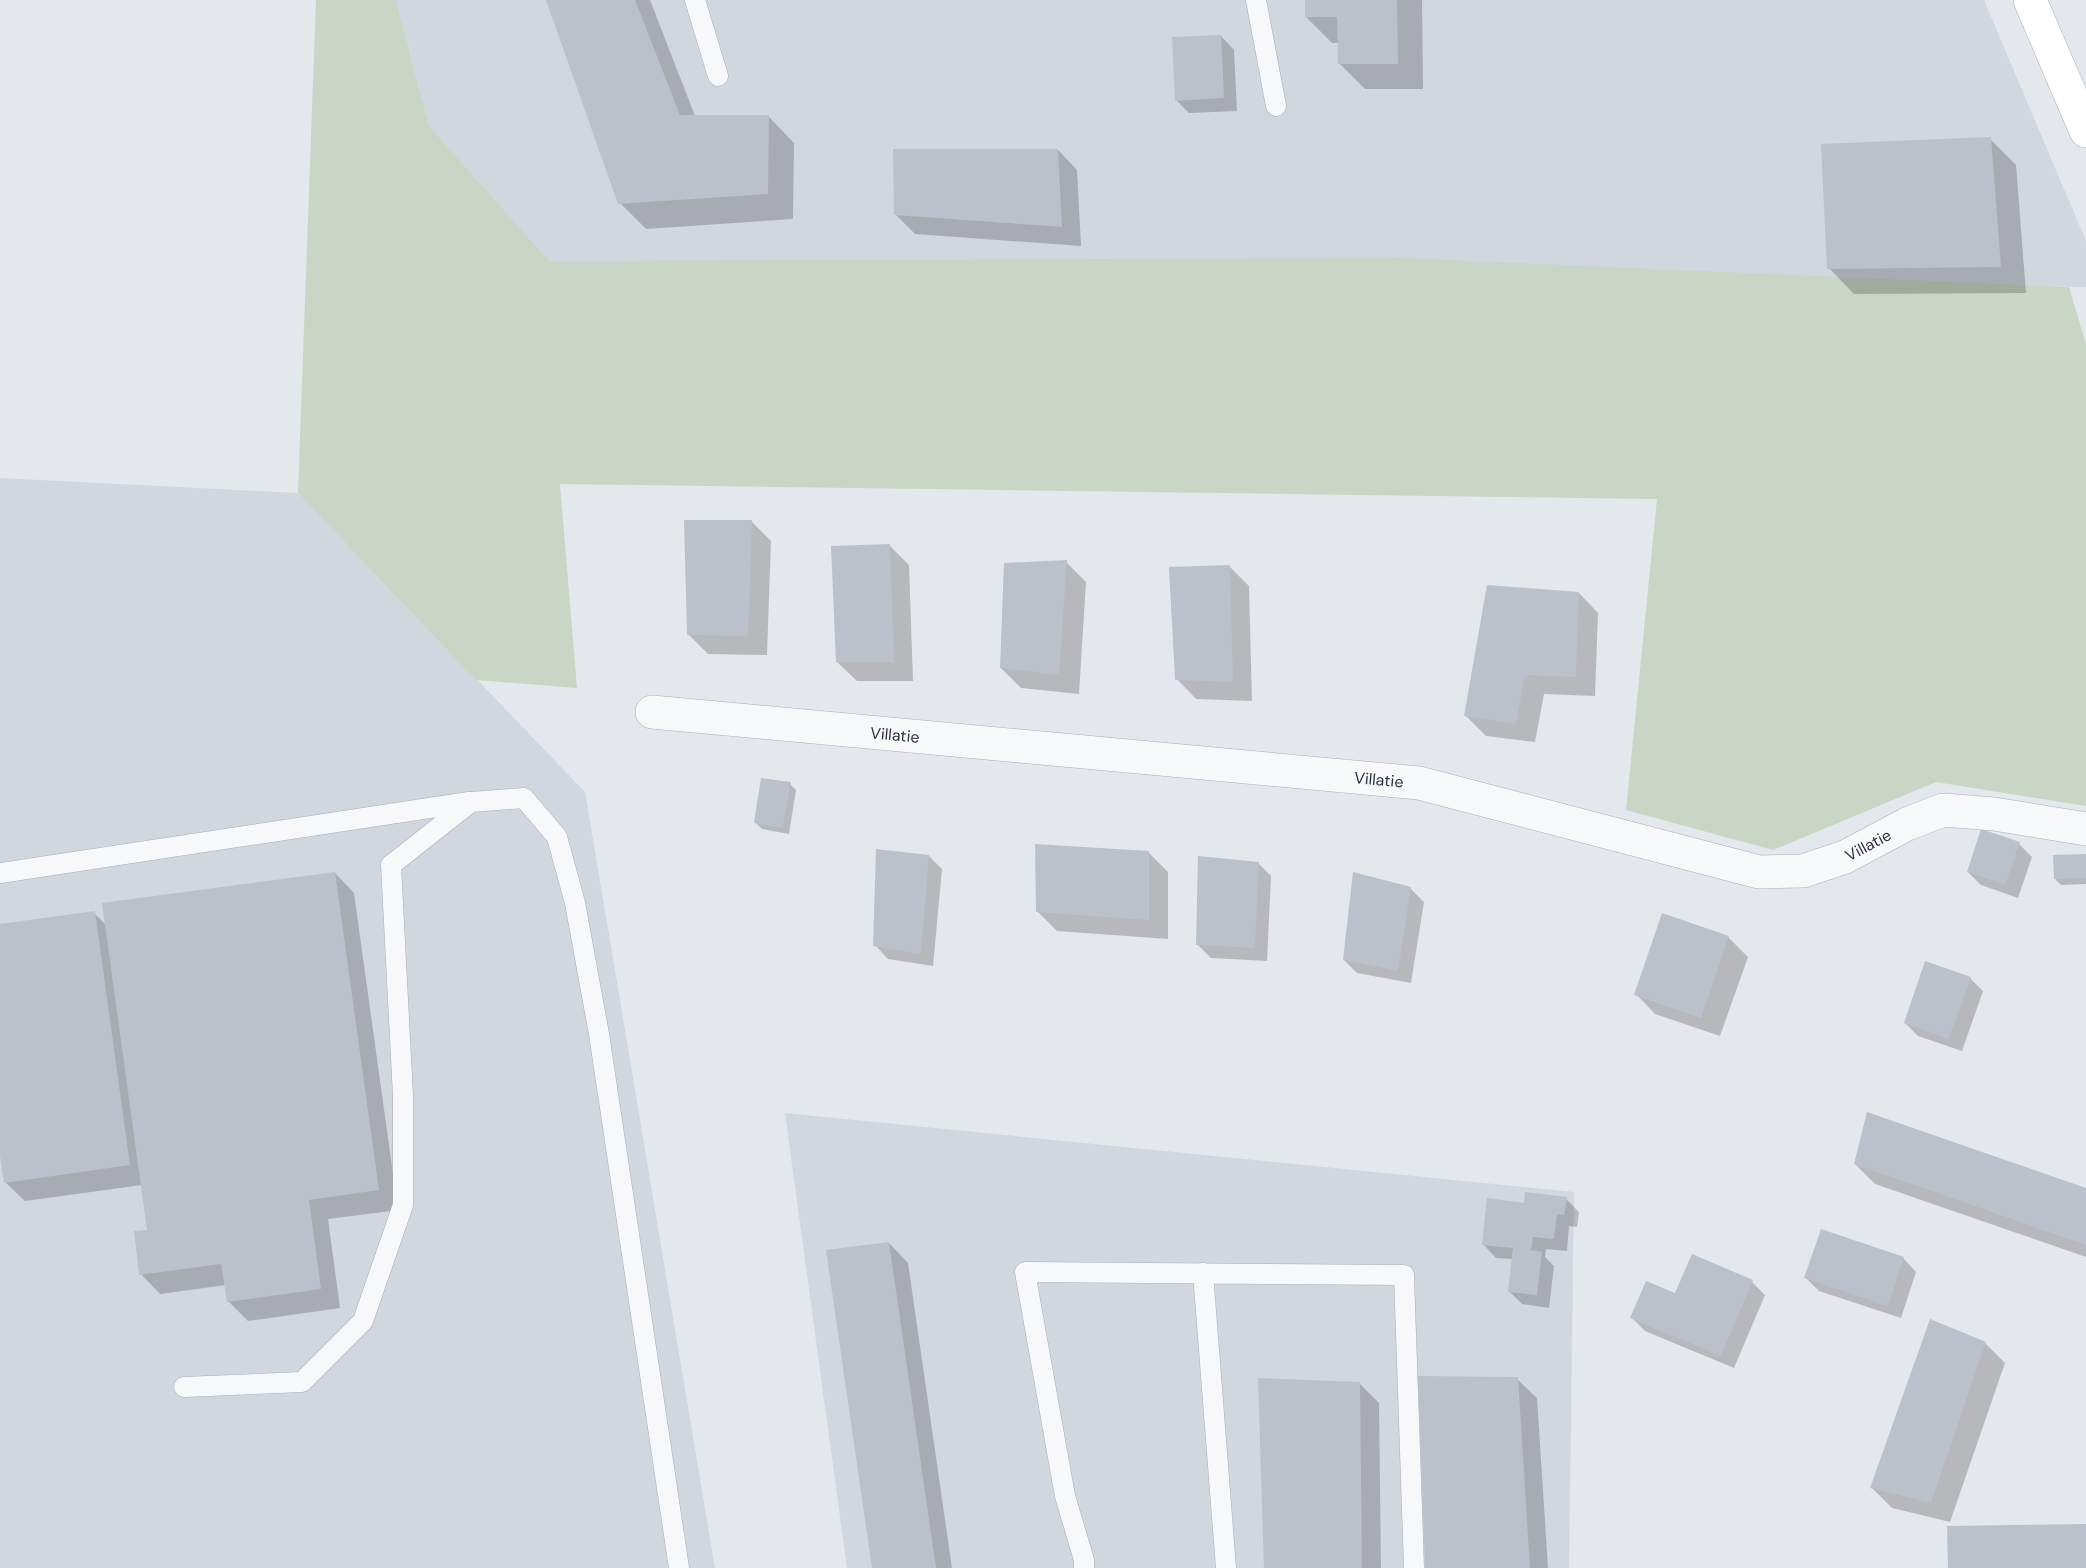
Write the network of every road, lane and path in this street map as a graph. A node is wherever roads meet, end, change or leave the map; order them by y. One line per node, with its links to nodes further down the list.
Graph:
1 (695, 0): 4 (lane)
2 (1256, 0): 5 (lane)
3 (2030, 0): 6 (main road)
4 (718, 76)
5 (1276, 106)
6 (2086, 131)
7 (652, 712): 9 (street, Villatie)
8 (471, 802): 10 (lane); 12 (lane); 13 (lane)
9 (2086, 829)
10 (0, 873)
11 (1203, 1273): 14 (lane); 15 (lane); 16 (lane)
12 (184, 1387)
13 (679, 1568)
14 (1084, 1568)
15 (1226, 1568)
16 (1414, 1568)

